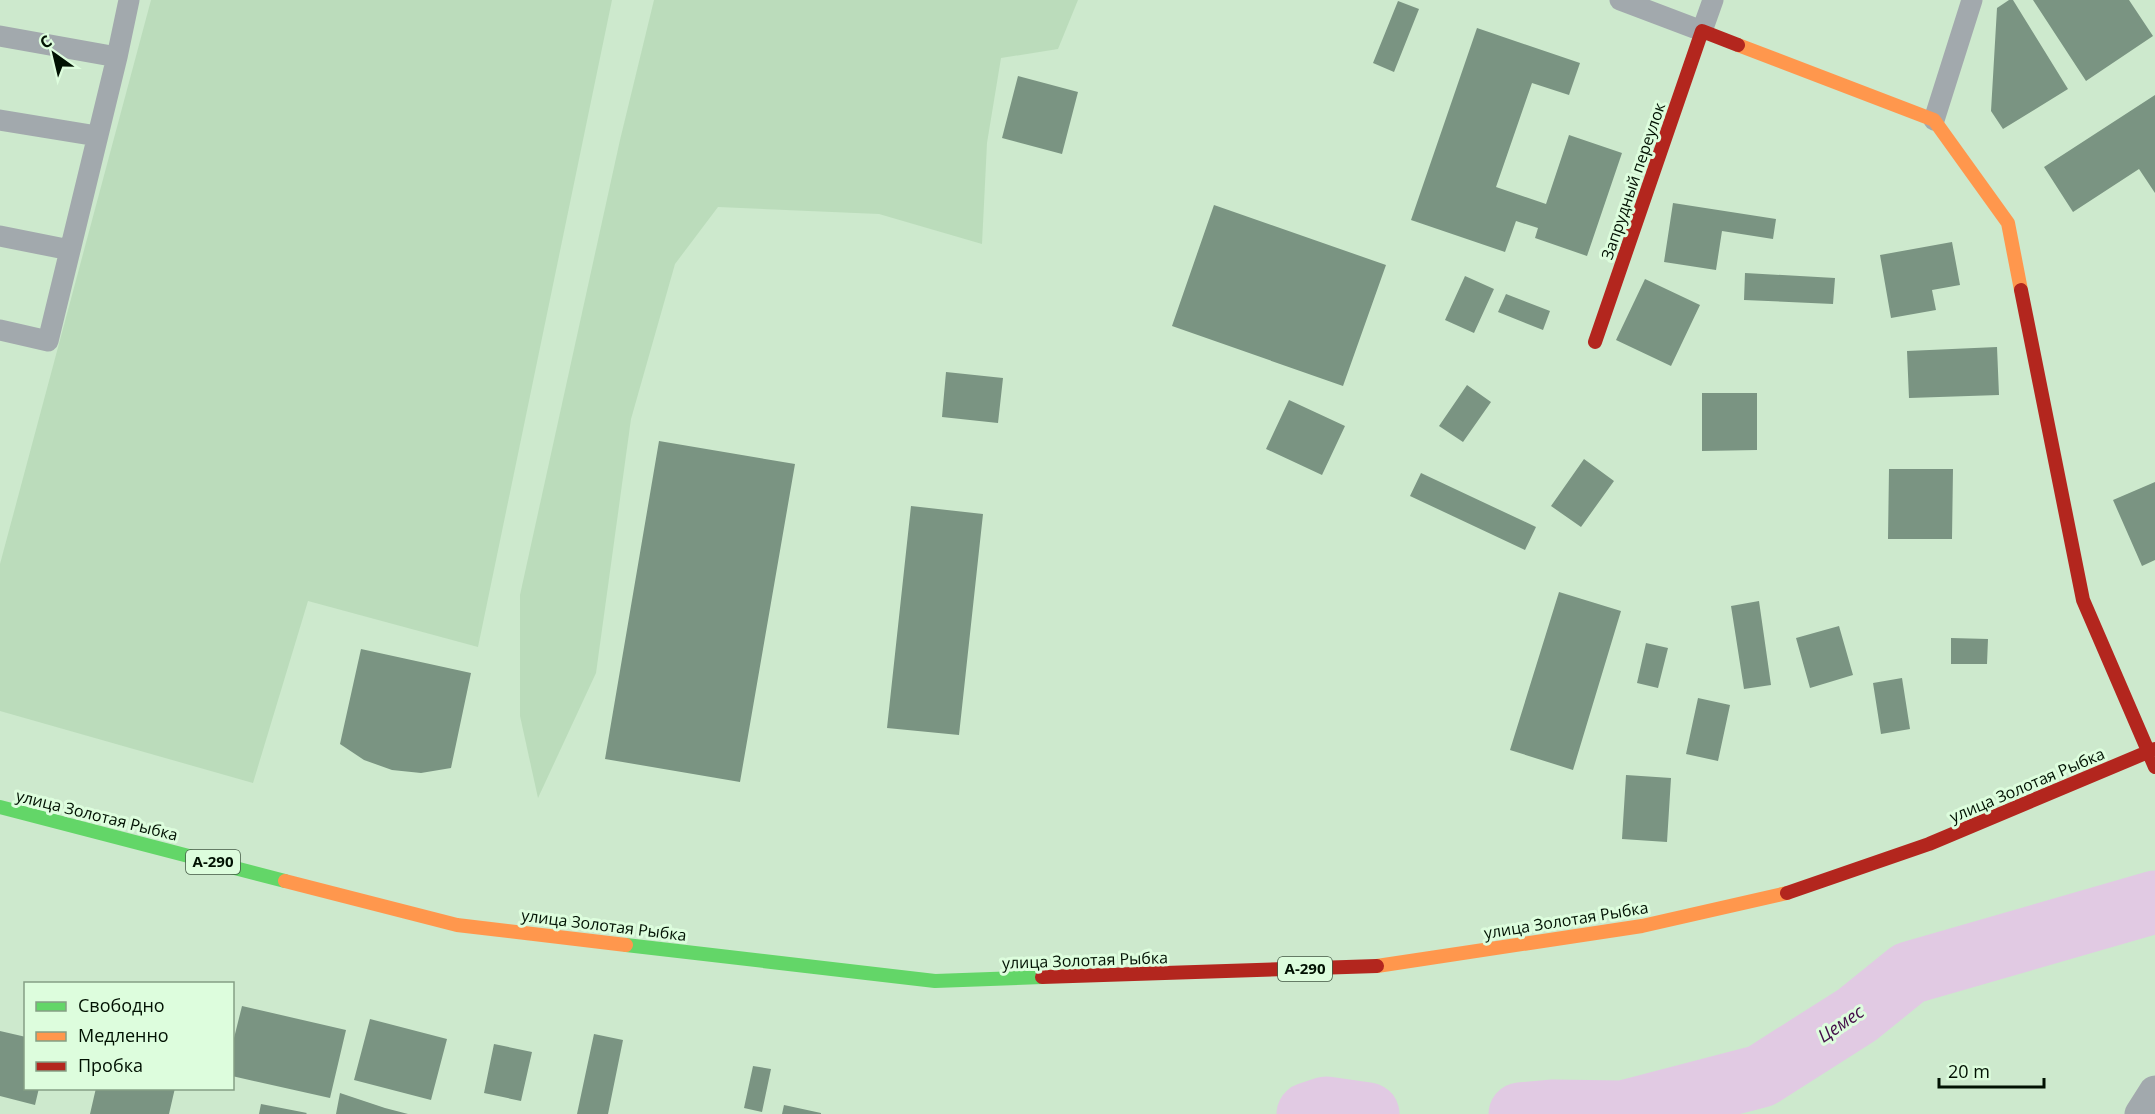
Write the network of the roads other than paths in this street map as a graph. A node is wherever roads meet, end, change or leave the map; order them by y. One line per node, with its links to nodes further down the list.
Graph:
1 (129, 0): 7 (lane)
2 (1620, 0): 5 (lane)
3 (1713, 0): 5 (lane)
4 (1972, 0): 9 (lane)
5 (1702, 31): 9 (main road); 14 (main road, Запрудный переулок)
6 (0, 36): 7 (lane)
7 (117, 57): 10 (lane)
8 (0, 120): 10 (lane)
9 (1934, 120): 15 (main road)
10 (97, 136): 12 (lane)
11 (0, 237): 12 (lane)
12 (70, 250): 13 (lane)
13 (0, 330)
14 (1595, 342)
15 (2152, 750): 16 (main road); 17 (main road, улица Золотая Рыбка / А-290)
16 (2155, 767)
17 (0, 807)
18 (2155, 1092): 19 (street)
19 (2141, 1114)

